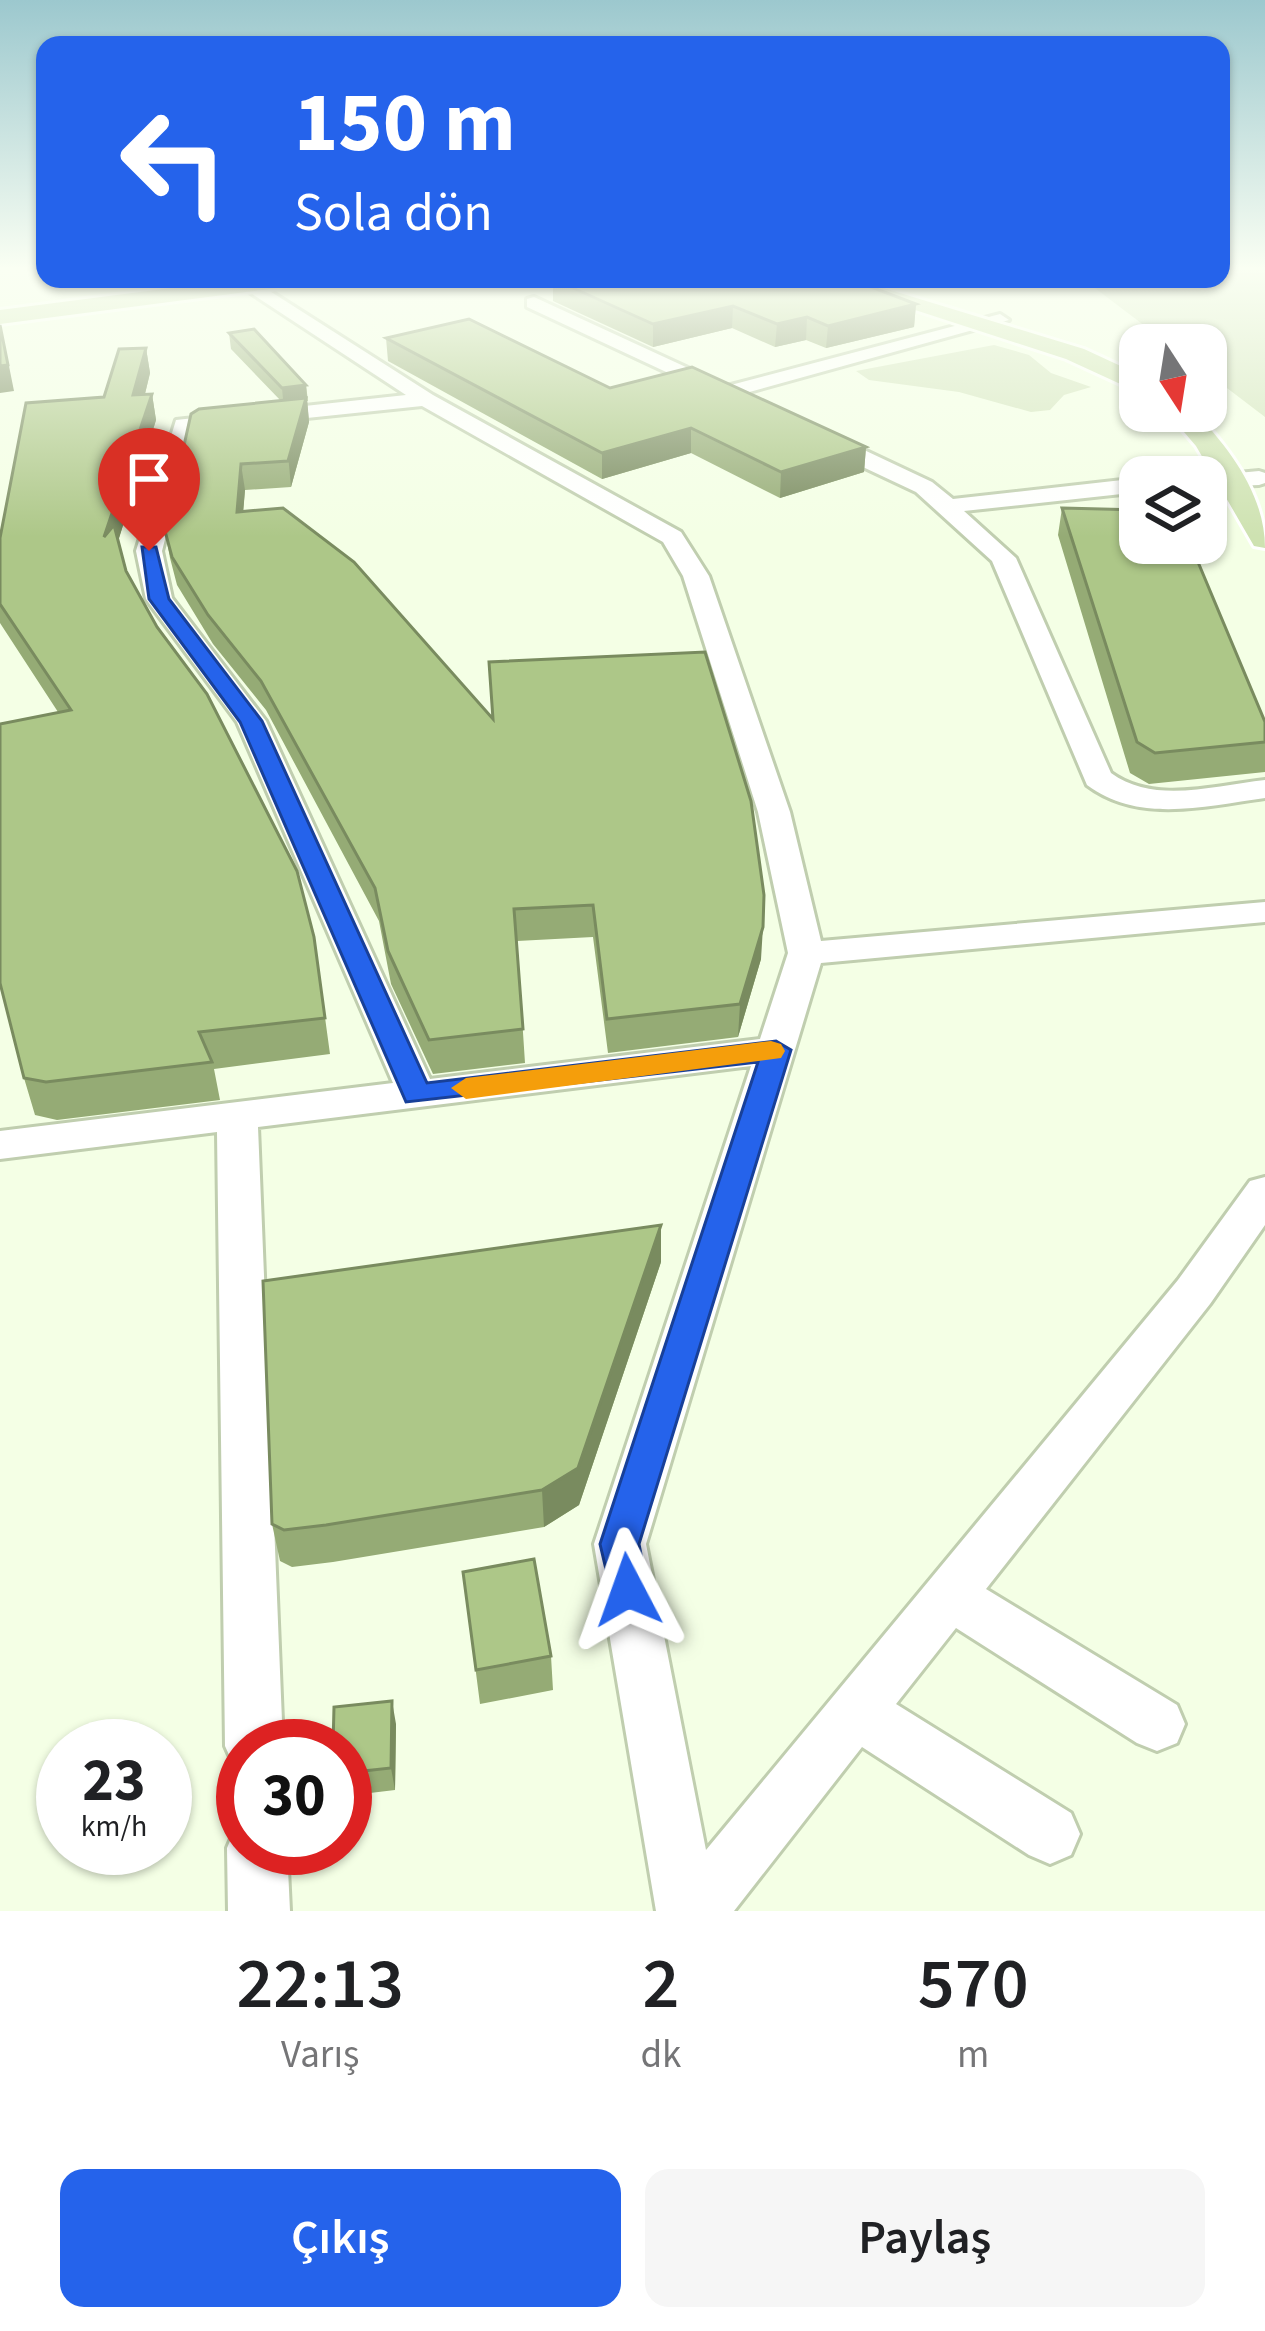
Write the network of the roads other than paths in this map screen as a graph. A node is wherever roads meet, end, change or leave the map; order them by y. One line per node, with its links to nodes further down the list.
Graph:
1 (360, 358): 7 (street)
2 (650, 358): 6 (street)
3 (857, 358): 6 (street)
4 (1084, 358): 5 (main road)
5 (1119, 375)
6 (724, 393): 8 (street)
7 (427, 399): 18 (street); 20 (street)
8 (764, 411)
9 (1227, 429): 12 (main road)
10 (804, 430): 14 (street)
11 (1199, 432): 12 (main road)
12 (1240, 482): 15 (main road)
13 (1119, 488): 14 (street)
14 (949, 508): 16 (street)
15 (1265, 538)
16 (1265, 789)
17 (1265, 912): 18 (street)
18 (806, 953): 19 (street)
19 (776, 1050): 20 (street); 31 (street)
20 (417, 1094): 21 (street)
21 (236, 1117): 22 (street); 26 (street)
22 (0, 1145)
23 (1265, 1192): 24 (street)
24 (949, 1595): 25 (street); 27 (street)
25 (856, 1711): 28 (street); 31 (street)
26 (253, 1719)
27 (1157, 1724)
28 (1050, 1834)
29 (258, 1875): 30 (street)
30 (259, 1911)
31 (691, 1911)

